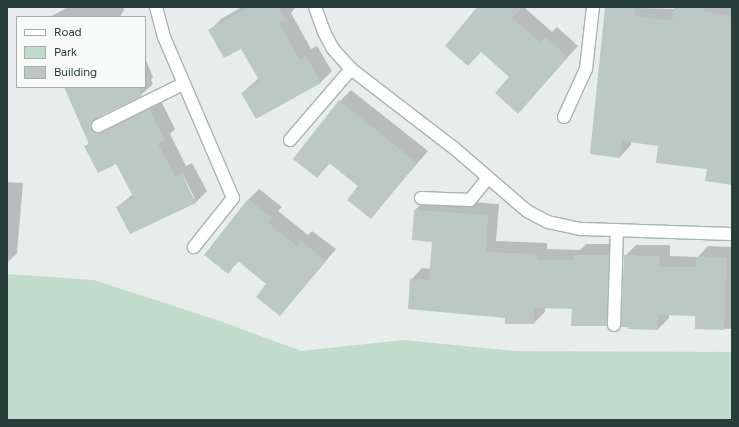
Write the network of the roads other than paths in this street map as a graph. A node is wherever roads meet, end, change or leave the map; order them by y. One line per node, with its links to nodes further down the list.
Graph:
1 (156, 7): 5 (lane)
2 (315, 7): 4 (lane)
3 (593, 7): 6 (lane)
4 (351, 69): 8 (lane); 9 (lane)
5 (183, 84): 7 (lane); 13 (lane)
6 (564, 117)
7 (98, 126)
8 (290, 140)
9 (488, 178): 10 (lane); 11 (lane)
10 (421, 198)
11 (617, 230): 12 (lane); 14 (lane)
12 (732, 234)
13 (194, 247)
14 (614, 325)

